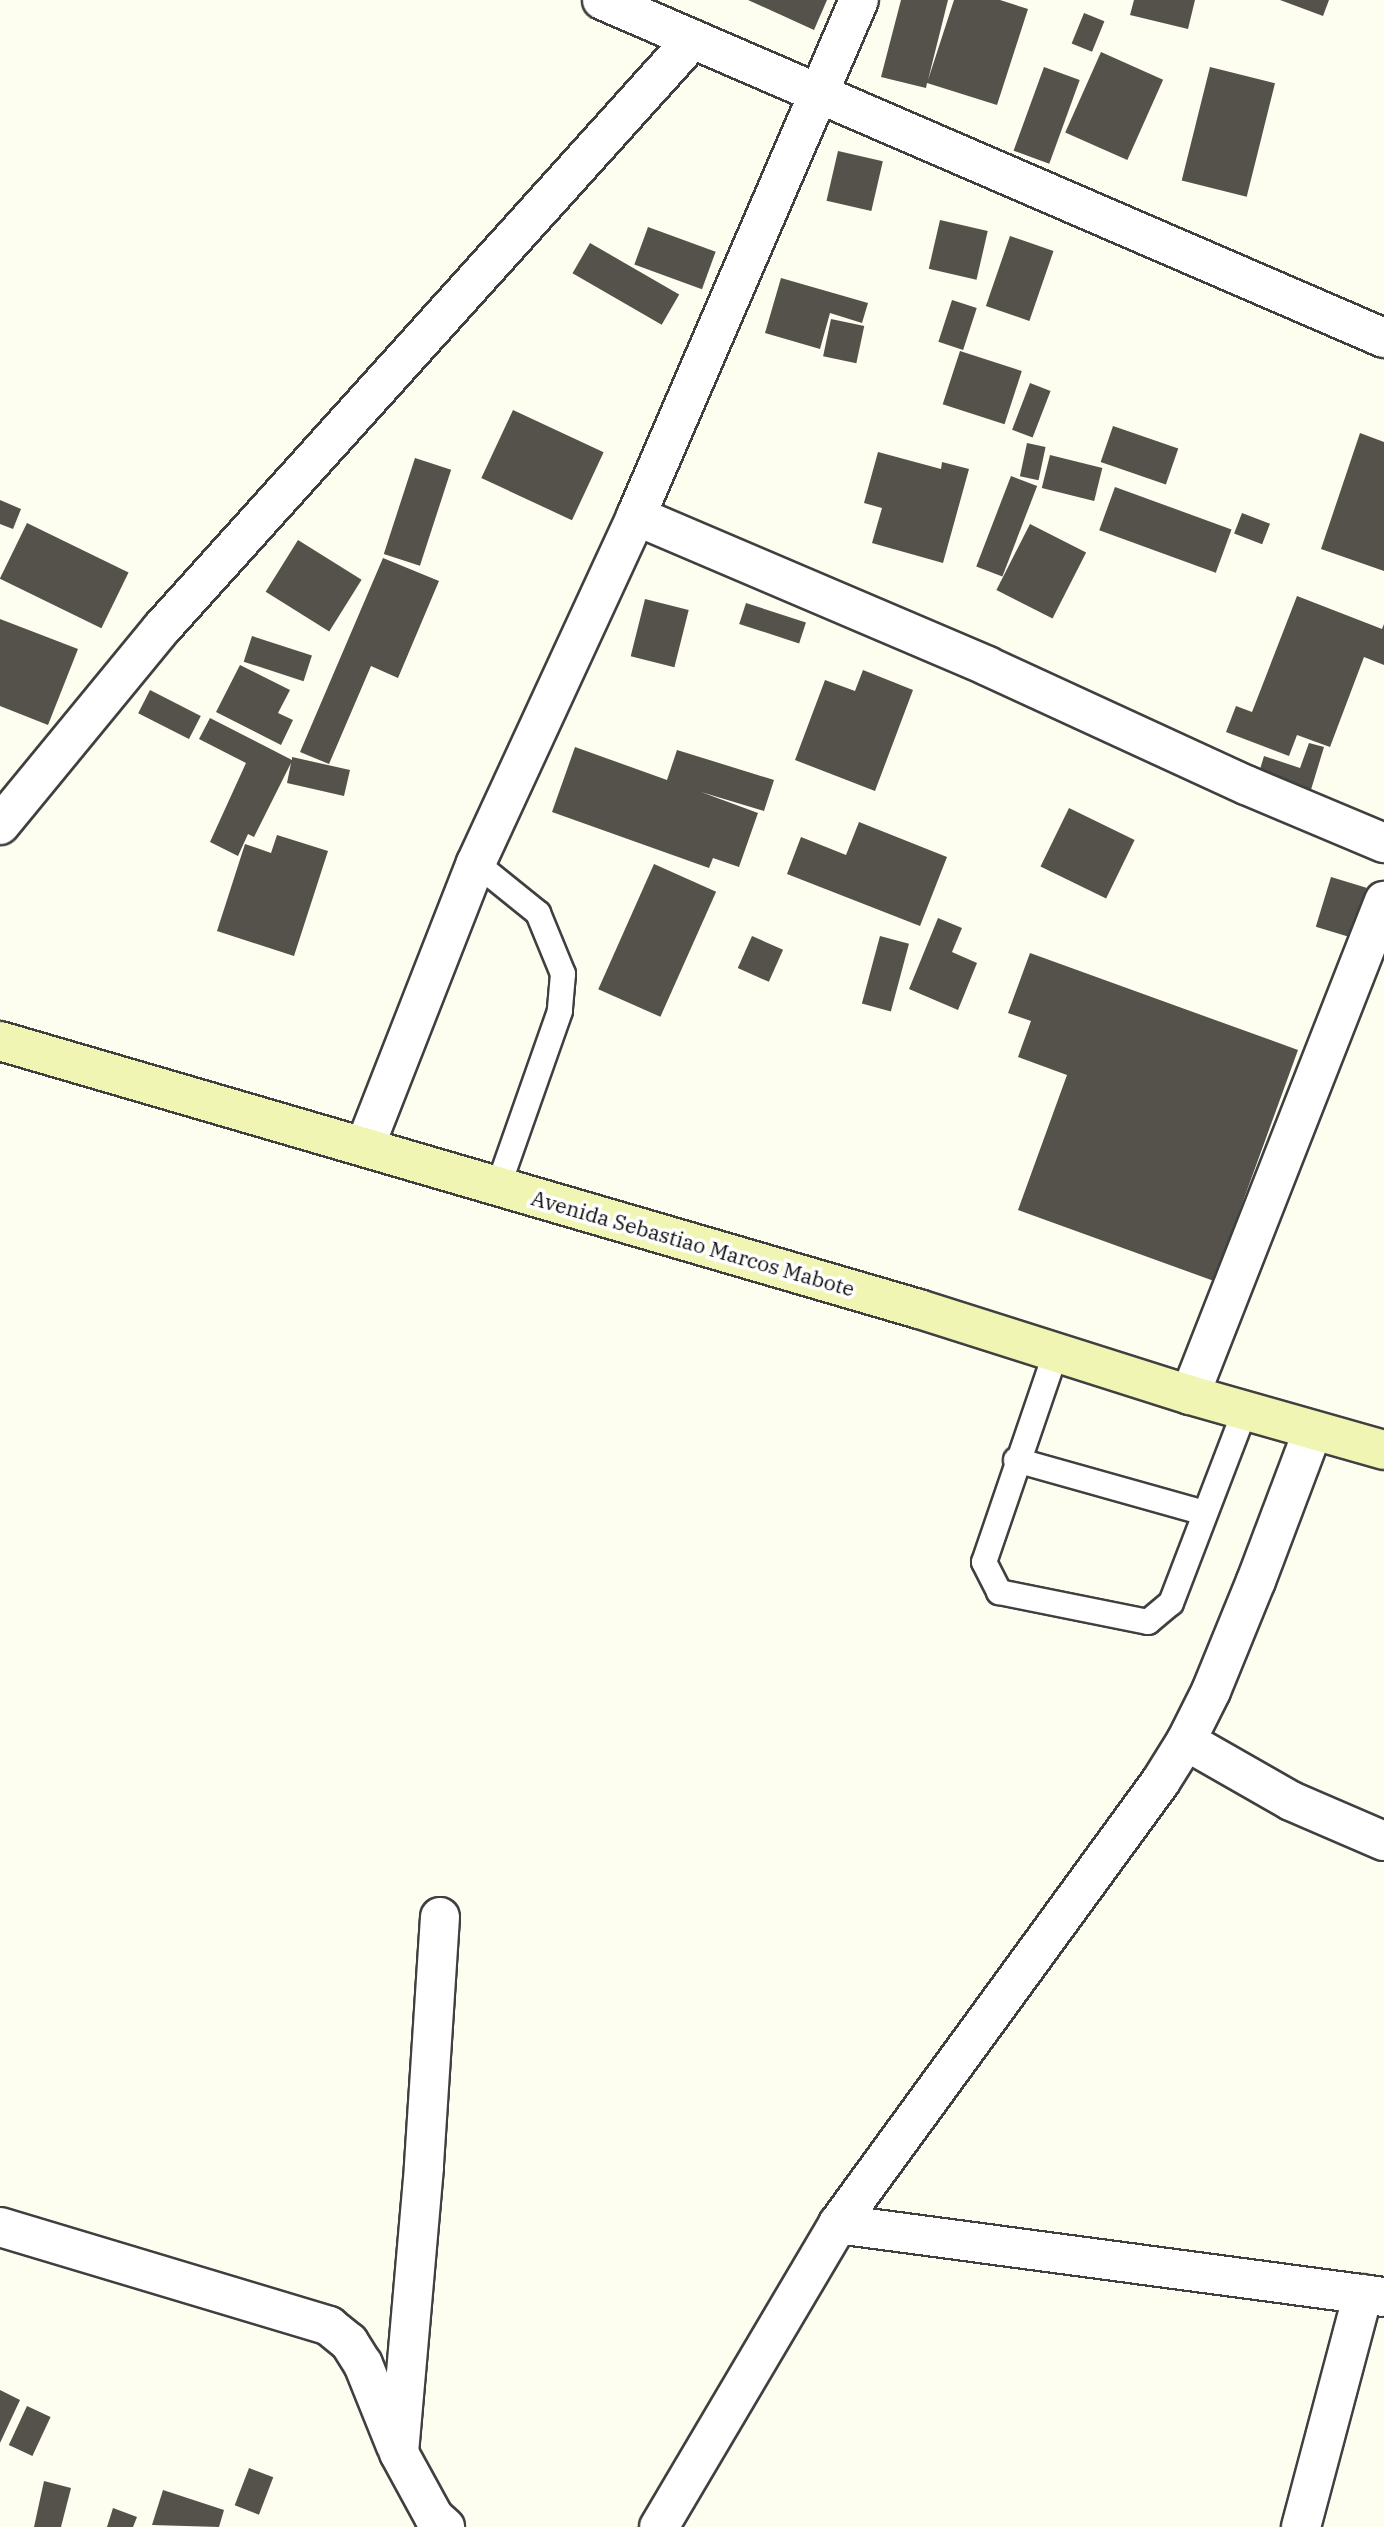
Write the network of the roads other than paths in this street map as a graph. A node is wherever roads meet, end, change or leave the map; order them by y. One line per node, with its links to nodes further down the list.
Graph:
1 (602, 0): 3 (street)
2 (859, 0): 4 (street)
3 (694, 39): 4 (street); 7 (street)
4 (818, 95): 5 (street); 6 (street)
5 (1384, 338)
6 (636, 516): 8 (street); 9 (street)
7 (0, 825)
8 (1384, 843)
9 (476, 863): 12 (street); 13 (lane)
10 (1384, 901): 15 (street)
11 (0, 1041): 12 (main road, Avenida Sebastiao Marcos Mabote)
12 (365, 1146): 13 (main road, Avenida Sebastiao Marcos Mabote)
13 (498, 1187): 14 (main road, Avenida Sebastiao Marcos Mabote)
14 (1056, 1352): 15 (main road, Avenida Sebastiao Marcos Mabote); 19 (lane)
15 (1190, 1395): 16 (main road, Avenida Sebastiao Marcos Mabote)
16 (1245, 1410): 17 (main road, Avenida Sebastiao Marcos Mabote); 20 (lane)
17 (1313, 1430): 18 (main road, Avenida Sebastiao Marcos Mabote); 21 (street)
18 (1384, 1450)
19 (1016, 1460): 20 (lane); 20 (lane)
20 (1205, 1513)
21 (1186, 1741): 22 (street); 24 (street)
22 (1384, 1841)
23 (440, 1917): 27 (street)
24 (838, 2224): 26 (street); 29 (street)
25 (0, 2227): 27 (street)
26 (1373, 2295): 30 (street)
27 (399, 2453): 28 (street)
28 (445, 2527)
29 (659, 2527)
30 (1301, 2527)

